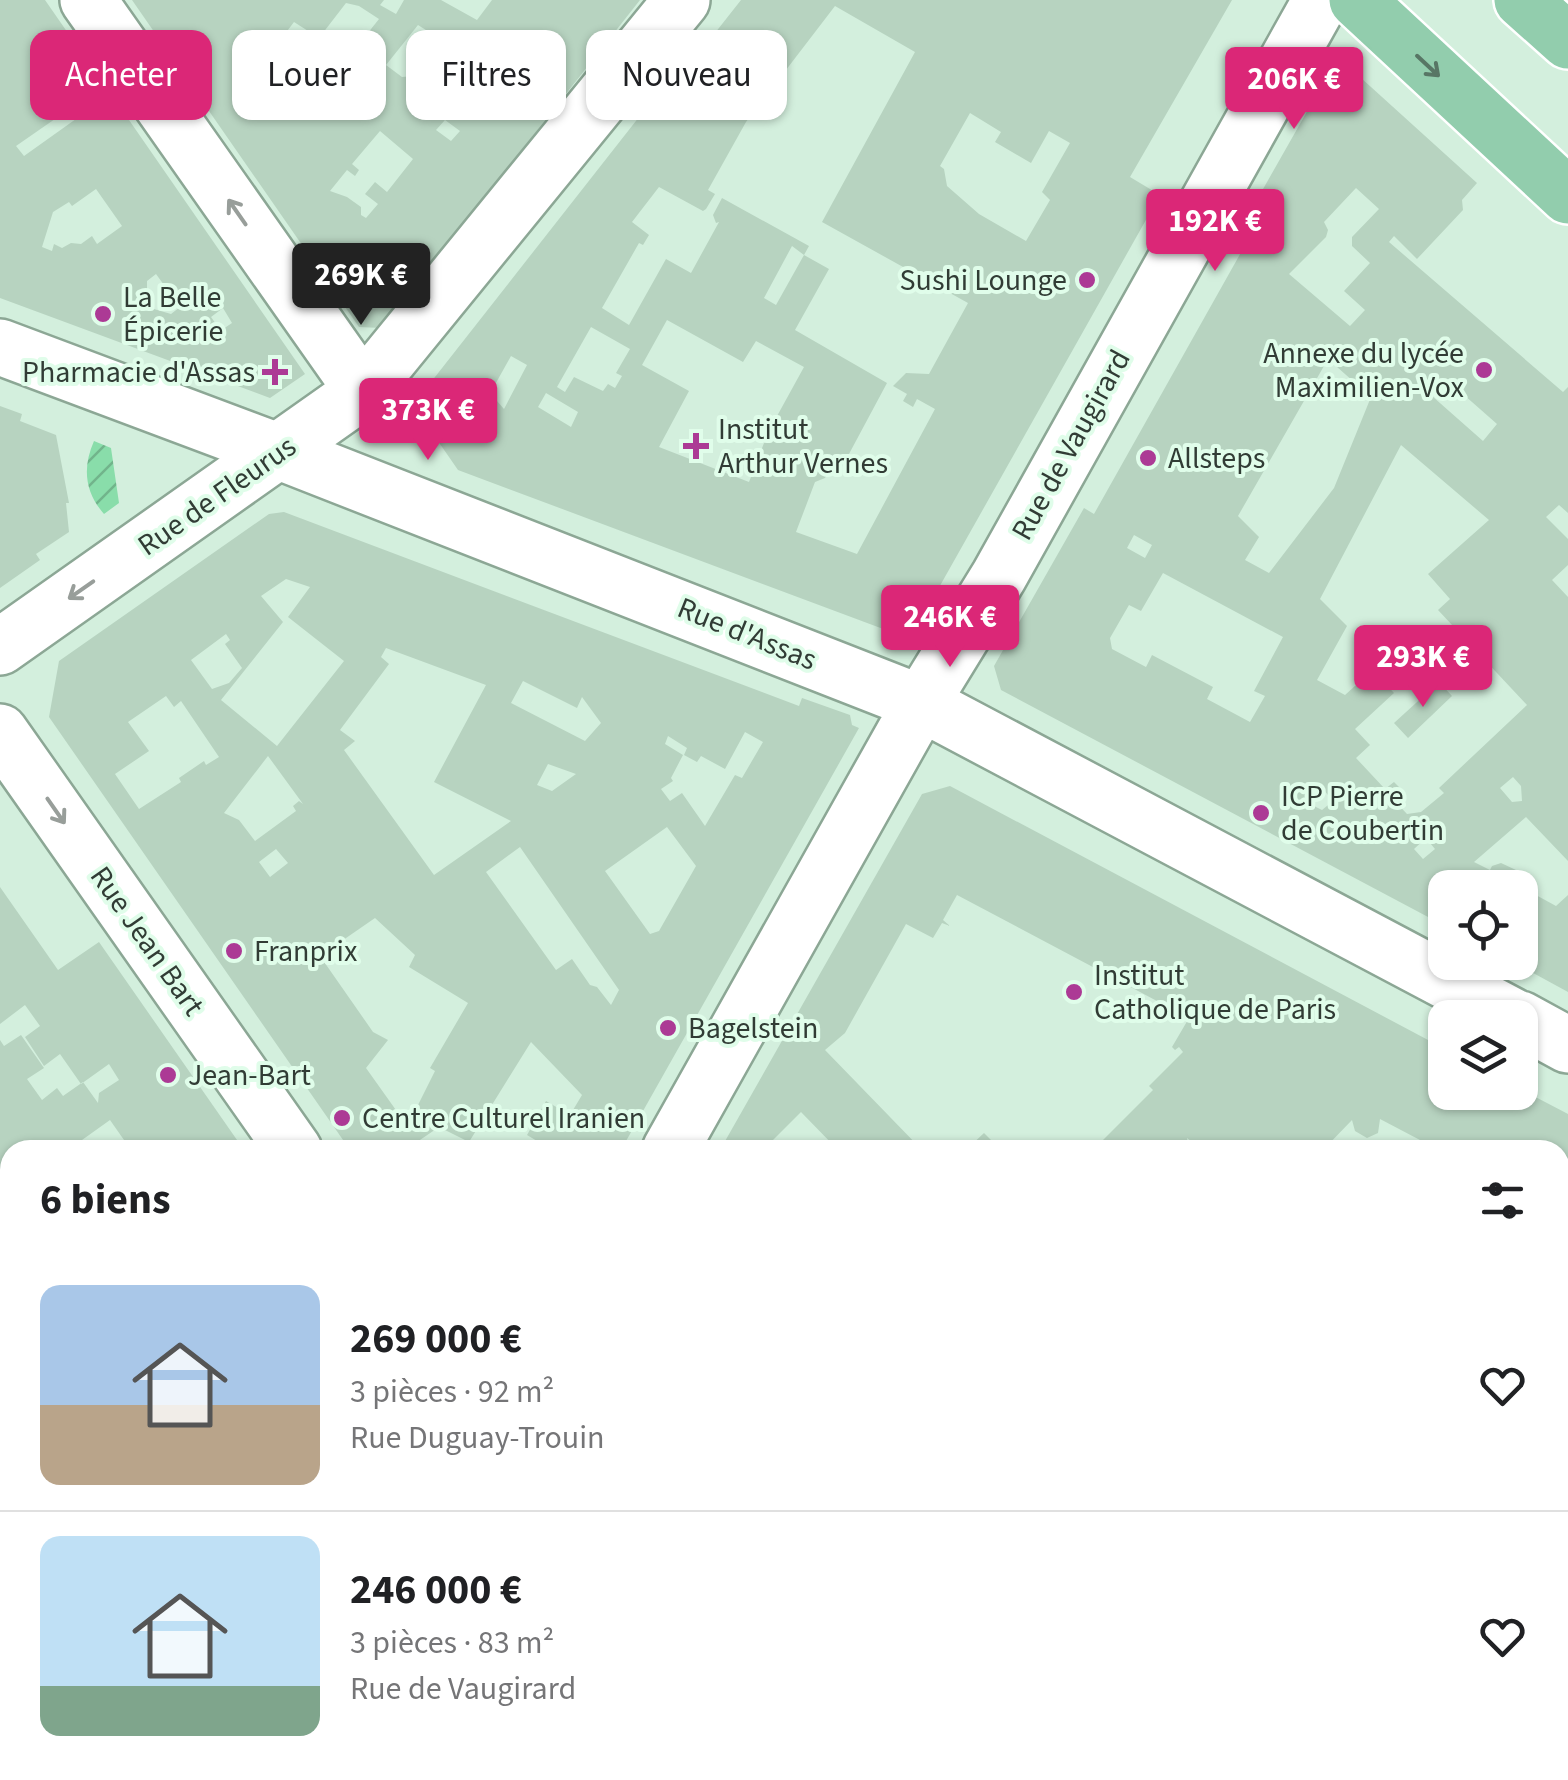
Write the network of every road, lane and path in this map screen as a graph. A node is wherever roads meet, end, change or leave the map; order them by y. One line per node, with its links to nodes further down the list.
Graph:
1 (88, 0): 9 (street, one-way to 1)
2 (682, 0): 9 (street, Rue de Fleurus)
3 (1321, 0): 12 (street, Rue de Vaugirard)
4 (1357, 0): 7 (main road, one-way to 7)
5 (1522, 0): 6 (main road)
6 (1568, 41)
7 (1568, 196)
8 (0, 347): 10 (street, Rue d'Assas)
9 (363, 391): 10 (street, Rue de Fleurus)
10 (280, 452): 11 (street, Rue de Fleurus, one-way to 11); 12 (street, Rue d'Assas)
11 (0, 647)
12 (921, 703): 14 (street, Rue d'Assas); 18 (street, Rue de Vaugirard)
13 (0, 732): 17 (street, Rue Jean Bart, one-way to 17)
14 (1484, 1000)
15 (1538, 1029): 16 (street, Rue d'Assas)
16 (1568, 1045)
17 (287, 1140)
18 (676, 1140)

